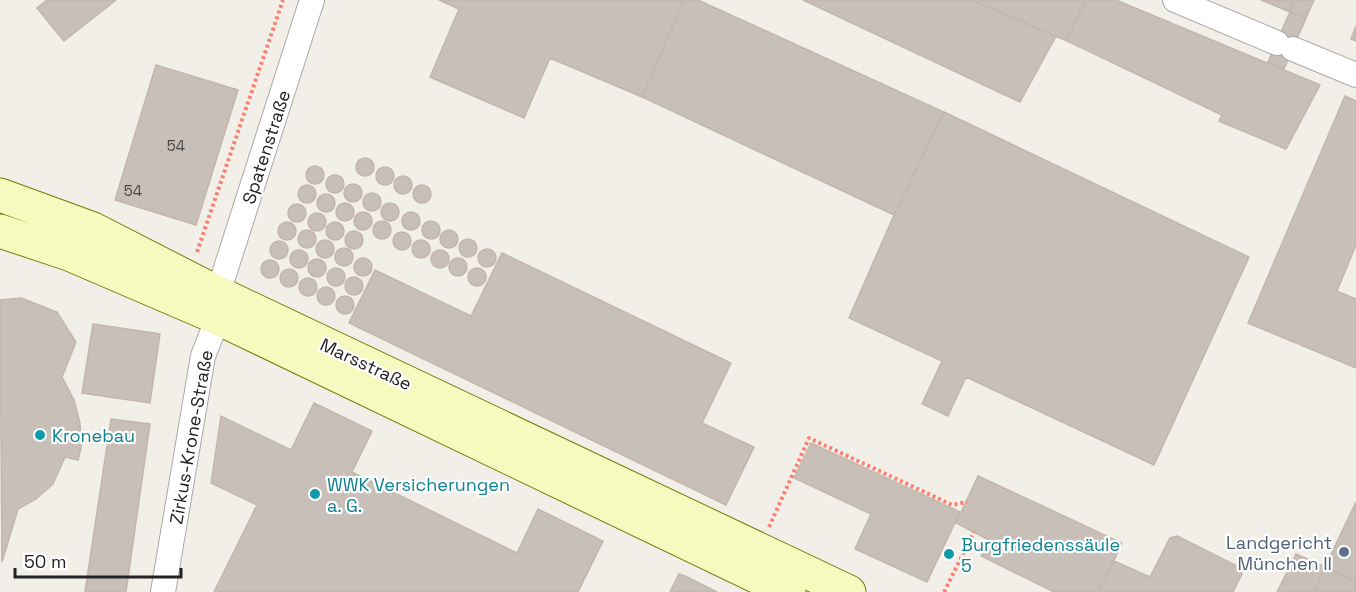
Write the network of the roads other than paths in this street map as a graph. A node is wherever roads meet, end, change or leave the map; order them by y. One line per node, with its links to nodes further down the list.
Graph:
1 (312, 0): 6 (street, Spatenstraße)
2 (1175, 0): 3 (street)
3 (1356, 75)
4 (0, 195): 6 (main road, Marsstraße)
5 (0, 231): 6 (main road, Marsstraße)
6 (218, 306): 7 (main road, Marsstraße); 8 (street, Zirkus-Krone-Straße)
7 (736, 548): 9 (main road, Marsstraße); 10 (main road, Marsstraße)
8 (163, 592)
9 (789, 592)
10 (849, 592)

